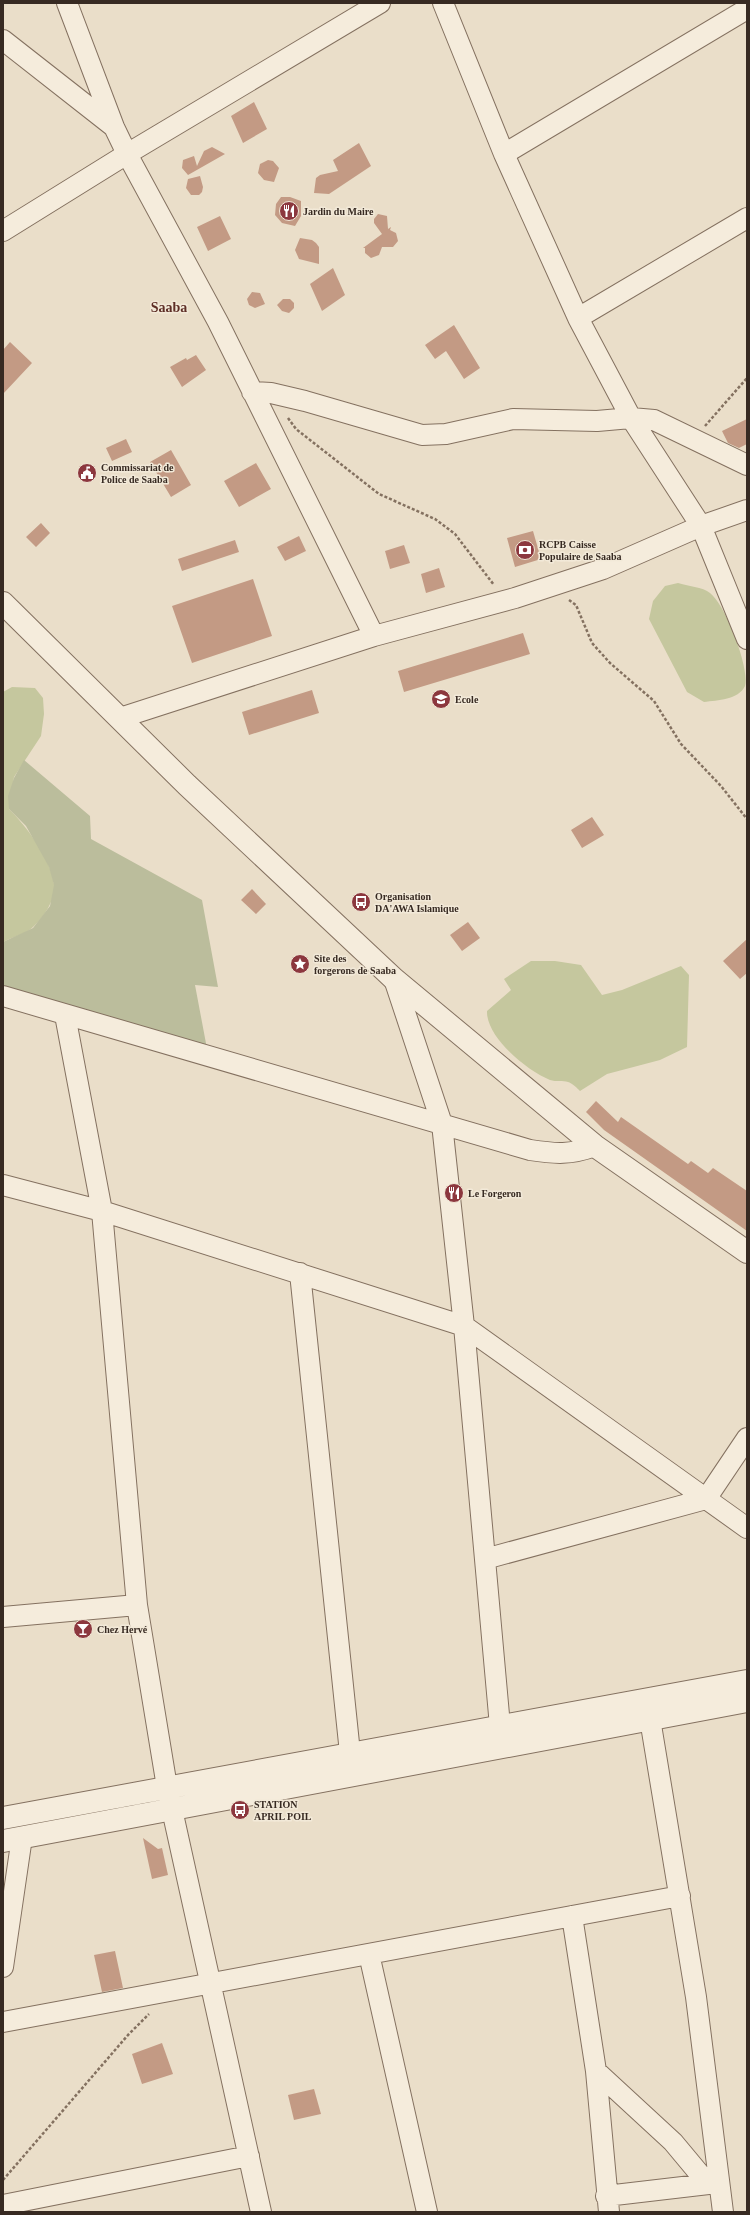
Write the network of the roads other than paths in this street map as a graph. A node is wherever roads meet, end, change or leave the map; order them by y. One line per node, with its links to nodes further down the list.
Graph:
1 (380, 3): 7 (street)
2 (442, 3): 8 (street)
3 (68, 4): 6 (street)
4 (747, 9): 8 (street)
5 (3, 40): 6 (street)
6 (114, 127): 7 (street)
7 (127, 154): 10 (street); 12 (street)
8 (504, 154): 11 (street)
9 (747, 218): 11 (street)
10 (3, 231)
11 (578, 318): 13 (street)
12 (252, 392): 13 (street); 18 (street)
13 (631, 418): 14 (street); 16 (street)
14 (747, 465)
15 (747, 510): 16 (street)
16 (701, 526): 18 (street); 19 (street)
17 (3, 603): 20 (street)
18 (374, 636): 20 (street)
19 (747, 639)
20 (120, 718): 21 (street)
21 (394, 978): 24 (street); 25 (street)
22 (3, 996): 23 (street)
23 (65, 1015): 24 (street); 27 (street)
24 (442, 1124): 25 (street); 30 (street)
25 (595, 1146): 28 (street)
26 (3, 1185): 27 (street)
27 (102, 1211): 29 (street); 35 (street)
28 (747, 1252)
29 (300, 1273): 30 (street); 41 (street)
30 (464, 1326): 32 (street); 34 (street)
31 (747, 1438): 32 (street)
32 (706, 1499): 33 (street); 34 (street)
33 (747, 1528)
34 (485, 1559): 40 (street)
35 (137, 1605): 36 (street); 42 (street)
36 (3, 1617)
37 (747, 1681): 40 (street)
38 (747, 1701): 39 (street)
39 (650, 1719): 43 (street); 46 (street)
40 (500, 1726): 41 (street)
41 (350, 1753): 42 (street)
42 (167, 1787): 43 (street); 44 (street)
43 (172, 1808): 45 (street); 50 (street)
44 (3, 1818)
45 (12, 1839): 49 (street)
46 (680, 1896): 47 (street); 54 (street)
47 (572, 1916): 48 (street); 52 (street)
48 (369, 1954): 50 (street); 58 (street)
49 (3, 1967)
50 (211, 1982): 51 (street); 53 (street)
51 (3, 2022)
52 (596, 2071): 54 (street); 55 (street)
53 (249, 2156): 56 (street); 57 (street)
54 (714, 2183): 55 (street); 59 (street)
55 (608, 2204)
56 (3, 2205)
57 (261, 2212)
58 (427, 2212)
59 (723, 2212)

